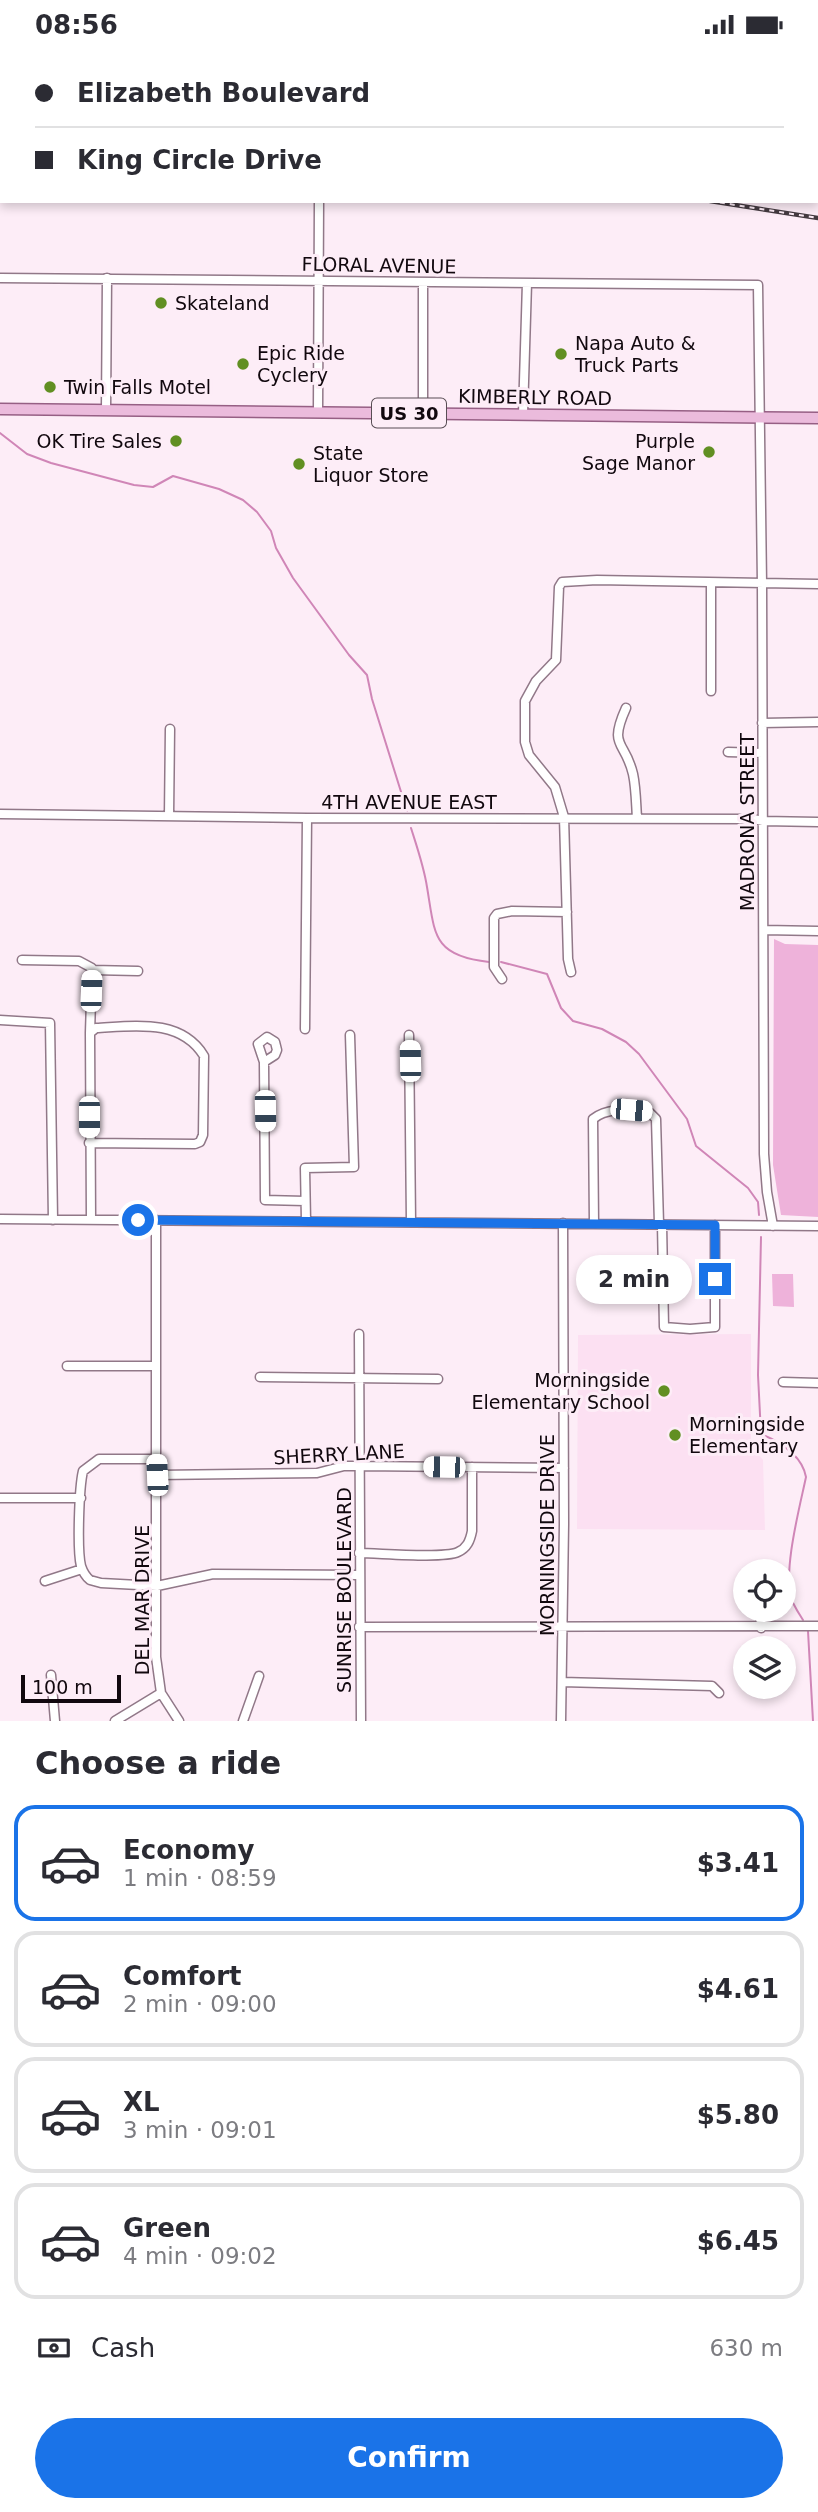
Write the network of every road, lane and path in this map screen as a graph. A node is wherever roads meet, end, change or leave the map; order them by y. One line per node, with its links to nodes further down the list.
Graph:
1 (319, 203): 4 (street)
2 (0, 278): 3 (street, FLORAL AVENUE)
3 (107, 278): 4 (street, FLORAL AVENUE); 9 (street)
4 (318, 280): 5 (street, FLORAL AVENUE); 10 (street)
5 (423, 282): 6 (street, FLORAL AVENUE); 11 (street)
6 (527, 283): 7 (street, FLORAL AVENUE); 12 (street)
7 (758, 285): 13 (street, MADRONA STREET)
8 (1, 410): 9 (main road, KIMBERLY ROAD / US 30)
9 (106, 410): 10 (main road, KIMBERLY ROAD / US 30)
10 (318, 412): 11 (main road, KIMBERLY ROAD / US 30)
11 (423, 413): 12 (main road, KIMBERLY ROAD / US 30)
12 (523, 414): 13 (main road, KIMBERLY ROAD / US 30)
13 (760, 417): 14 (main road, KIMBERLY ROAD / US 30); 16 (street, MADRONA STREET)
14 (818, 418)
15 (711, 583): 16 (street); 18 (street); 27 (street)
16 (762, 584): 17 (street); 21 (street, MADRONA STREET)
17 (818, 584)
18 (711, 691)
19 (626, 708): 29 (street)
20 (818, 722): 21 (street)
21 (762, 723): 24 (street, MADRONA STREET)
22 (170, 729): 26 (street)
23 (728, 753): 24 (street)
24 (762, 753): 30 (street, MADRONA STREET)
25 (0, 814): 26 (street, 4TH AVENUE EAST)
26 (169, 816): 28 (street, 4TH AVENUE EAST)
27 (564, 817): 28 (street, 4TH AVENUE EAST); 29 (street, 4TH AVENUE EAST); 32 (street)
28 (307, 818): 41 (street)
29 (637, 818): 30 (street, 4TH AVENUE EAST)
30 (763, 821): 31 (street, 4TH AVENUE EAST); 33 (street, MADRONA STREET)
31 (818, 822)
32 (567, 912): 38 (street); 39 (street)
33 (764, 930): 34 (street); 58 (street, MADRONA STREET)
34 (818, 931)
35 (22, 960): 36 (street)
36 (92, 970): 37 (street); 42 (street)
37 (138, 971)
38 (571, 972)
39 (502, 979)
40 (0, 1020): 49 (street)
41 (305, 1029)
42 (90, 1033): 46 (street); 46 (street)
43 (350, 1035): 47 (street)
44 (409, 1035): 53 (street)
45 (264, 1062): 47 (street)
46 (89, 1143): 50 (street)
47 (305, 1201): 52 (street)
48 (0, 1219): 49 (street)
49 (54, 1220): 50 (street)
50 (91, 1220): 51 (street)
51 (156, 1220): 52 (street); 62 (street, DEL MAR DRIVE)
52 (306, 1221): 53 (street)
53 (411, 1222): 54 (street)
54 (563, 1223): 55 (street); 71 (street, MORNINGSIDE DRIVE)
55 (594, 1224): 56 (street); 56 (street)
56 (661, 1224): 57 (street); 57 (street)
57 (715, 1225): 58 (street)
58 (773, 1226): 59 (street)
59 (818, 1226)
60 (359, 1334): 64 (street, SUNRISE BOULEVARD)
61 (67, 1366): 62 (street)
62 (156, 1366): 68 (street, DEL MAR DRIVE)
63 (260, 1377): 64 (street)
64 (359, 1379): 65 (street); 69 (street, SUNRISE BOULEVARD)
65 (438, 1379)
66 (783, 1382): 67 (street)
67 (818, 1383)
68 (156, 1459): 72 (street, DEL MAR DRIVE); 73 (street)
69 (360, 1466): 70 (street, SHERRY LANE); 72 (street, SHERRY LANE); 75 (street, SUNRISE BOULEVARD)
70 (472, 1467): 71 (street, SHERRY LANE); 75 (street)
71 (564, 1468): 83 (street, MORNINGSIDE DRIVE)
72 (157, 1475): 79 (street, DEL MAR DRIVE)
73 (80, 1497): 74 (street); 76 (street)
74 (0, 1498)
75 (359, 1553): 77 (street, SUNRISE BOULEVARD)
76 (82, 1569): 78 (street); 79 (street)
77 (359, 1575): 79 (street); 82 (street, SUNRISE BOULEVARD)
78 (45, 1581)
79 (157, 1586): 88 (street, DEL MAR DRIVE)
80 (761, 1622): 84 (street)
81 (818, 1626): 84 (street)
82 (359, 1627): 83 (street); 94 (street, SUNRISE BOULEVARD)
83 (563, 1627): 84 (street); 87 (street, MORNINGSIDE DRIVE)
84 (761, 1628)
85 (51, 1675): 90 (street)
86 (259, 1676): 93 (street)
87 (562, 1682): 89 (street); 95 (street, MORNINGSIDE DRIVE)
88 (161, 1693): 91 (street); 92 (street, DEL MAR DRIVE)
89 (719, 1693)
90 (55, 1721)
91 (115, 1721)
92 (179, 1721)
93 (243, 1721)
94 (361, 1721)
95 (561, 1721)

